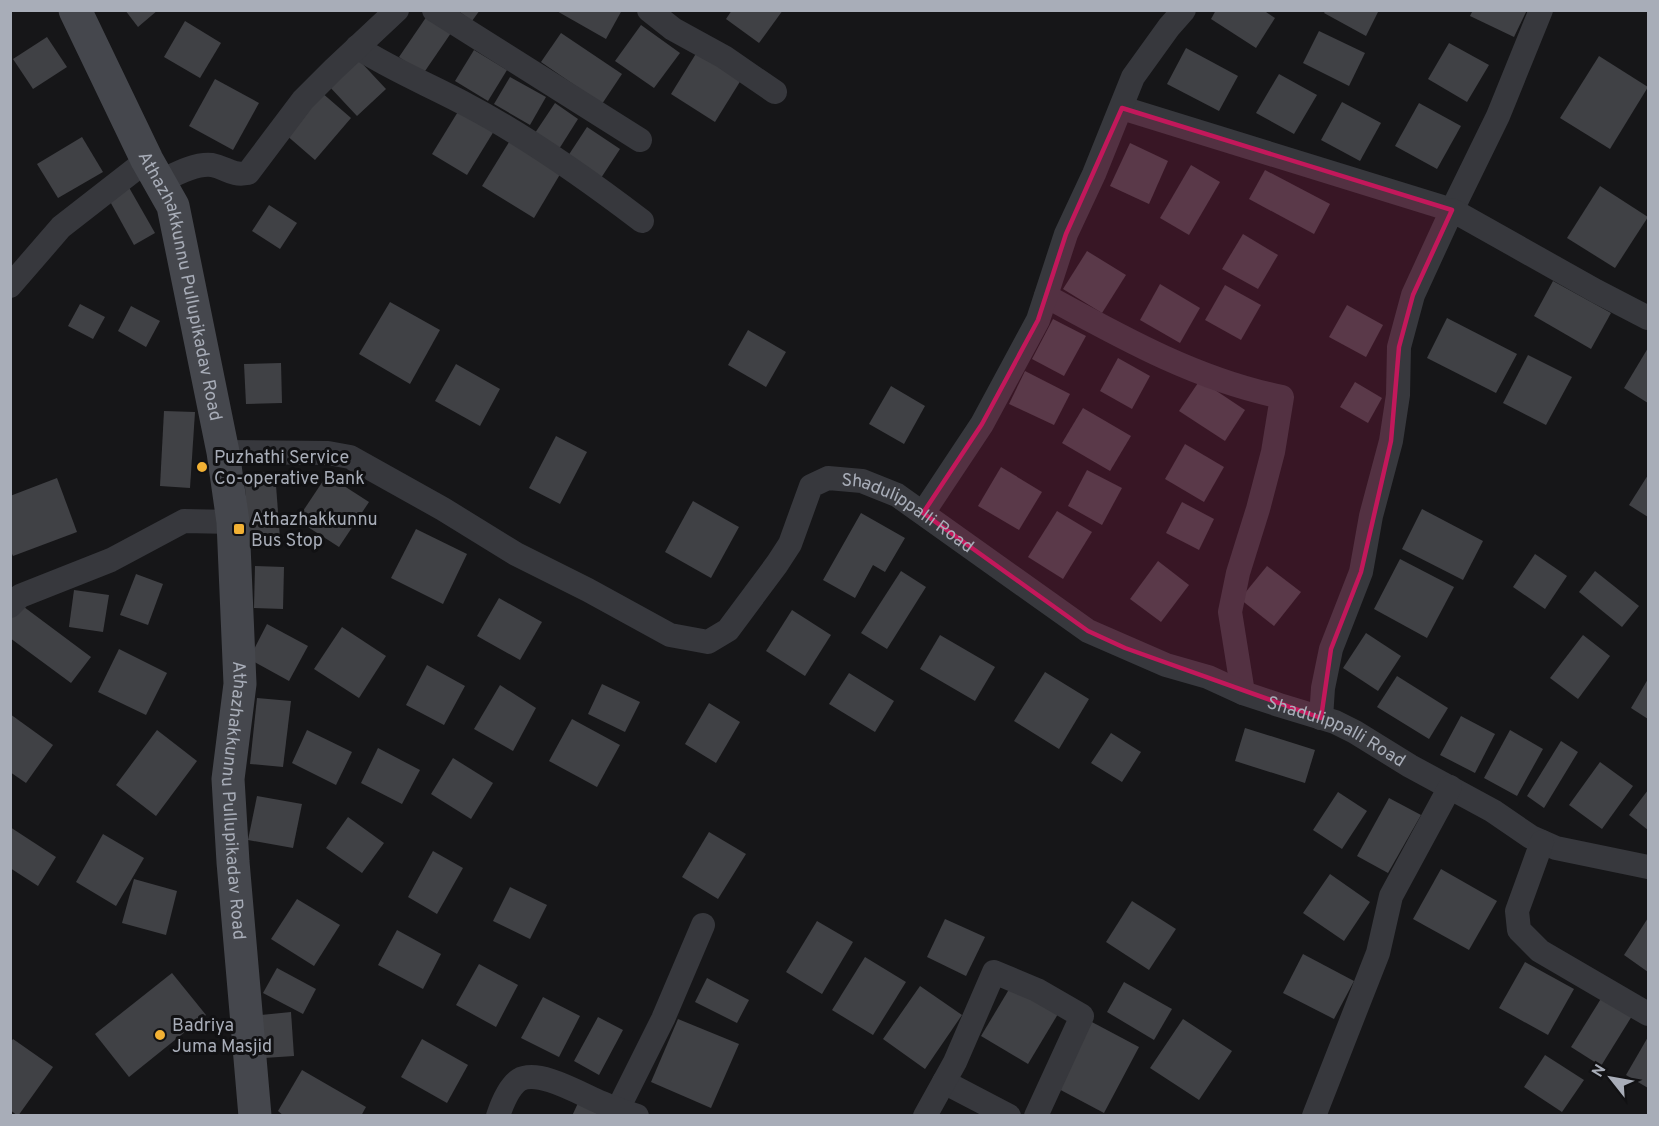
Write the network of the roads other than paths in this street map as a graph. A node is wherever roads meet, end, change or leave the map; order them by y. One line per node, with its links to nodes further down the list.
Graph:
1 (75, 10): 11 (main road, Athazhakkunnu Pullupikadav Road)
2 (397, 10): 7 (street)
3 (434, 10): 10 (street)
4 (649, 10): 8 (street)
5 (1184, 10): 9 (street)
6 (1541, 10): 12 (street)
7 (357, 47): 11 (street); 13 (street)
8 (775, 92)
9 (1122, 108): 12 (street); 15 (street)
10 (640, 140)
11 (153, 171): 14 (street); 17 (main road, Athazhakkunnu Pullupikadav Road)
12 (1452, 210): 16 (street); 22 (street)
13 (642, 221)
14 (10, 286)
15 (1046, 296): 18 (street); 21 (street)
16 (1648, 318)
17 (223, 452): 18 (street, Shadulippalli Road); 19 (main road, Athazhakkunnu Pullupikadav Road)
18 (923, 513): 21 (street, Shadulippalli Road)
19 (233, 522): 20 (street); 30 (main road, Athazhakkunnu Pullupikadav Road)
20 (10, 606)
21 (1243, 693): 22 (street, Shadulippalli Road)
22 (1322, 718): 23 (street, Shadulippalli Road)
23 (1450, 787): 24 (street, Shadulippalli Road); 35 (street)
24 (1542, 842): 25 (street, Shadulippalli Road); 27 (street)
25 (1648, 867)
26 (703, 926): 29 (street)
27 (1648, 1014)
28 (944, 1082): 32 (street); 33 (street); 34 (street)
29 (627, 1112): 31 (street)
30 (255, 1116)
31 (498, 1116)
32 (926, 1116)
33 (1009, 1116)
34 (1036, 1116)
35 (1314, 1116)

